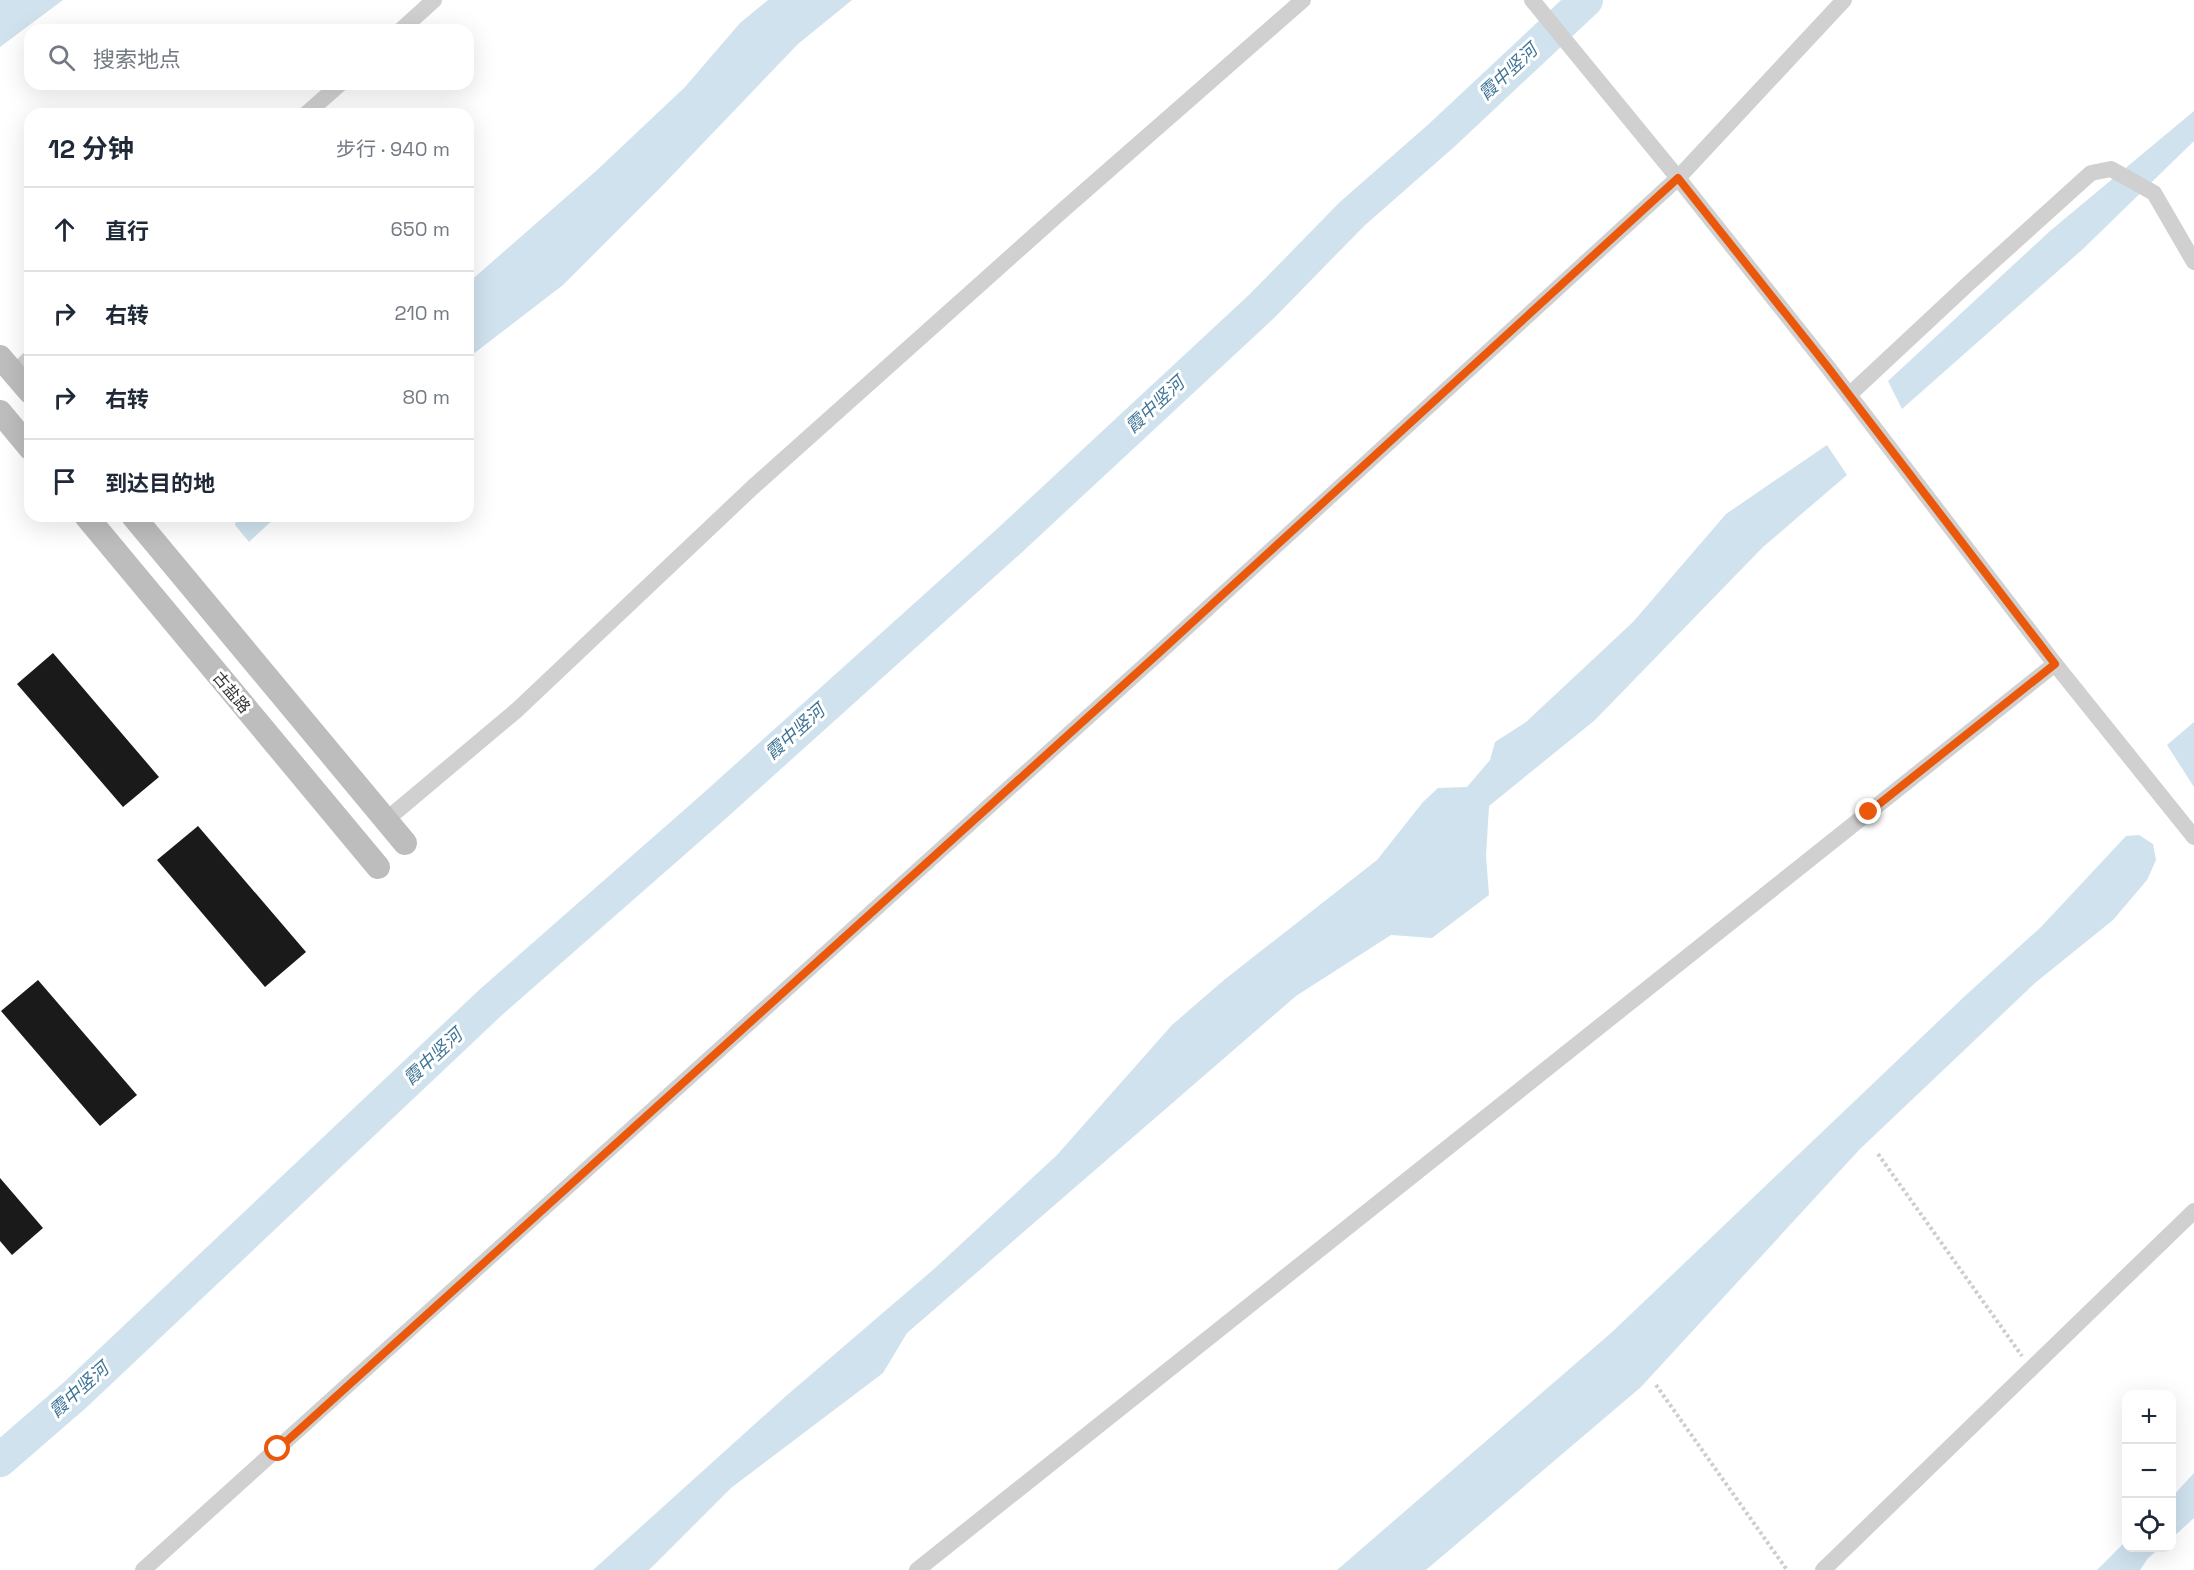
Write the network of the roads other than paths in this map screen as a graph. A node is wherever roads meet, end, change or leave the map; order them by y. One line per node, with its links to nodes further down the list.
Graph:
1 (434, 0): 5 (street)
2 (1303, 0): 18 (street)
3 (1532, 0): 8 (street)
4 (1844, 0): 8 (street)
5 (408, 24)
6 (333, 90): 7 (street)
7 (313, 108)
8 (1678, 178): 12 (street); 23 (street)
9 (2194, 262): 12 (street)
10 (15, 362): 11 (street)
11 (24, 380)
12 (1849, 395): 17 (street)
13 (0, 412): 14 (street)
14 (24, 441)
15 (91, 522): 21 (street, 古盐路)
16 (138, 522): 18 (street)
17 (2055, 664): 19 (street); 24 (street)
18 (386, 820): 20 (street)
19 (2194, 837)
20 (405, 843)
21 (378, 867)
22 (2194, 1210): 25 (street)
23 (143, 1570)
24 (917, 1570)
25 (1824, 1570)

